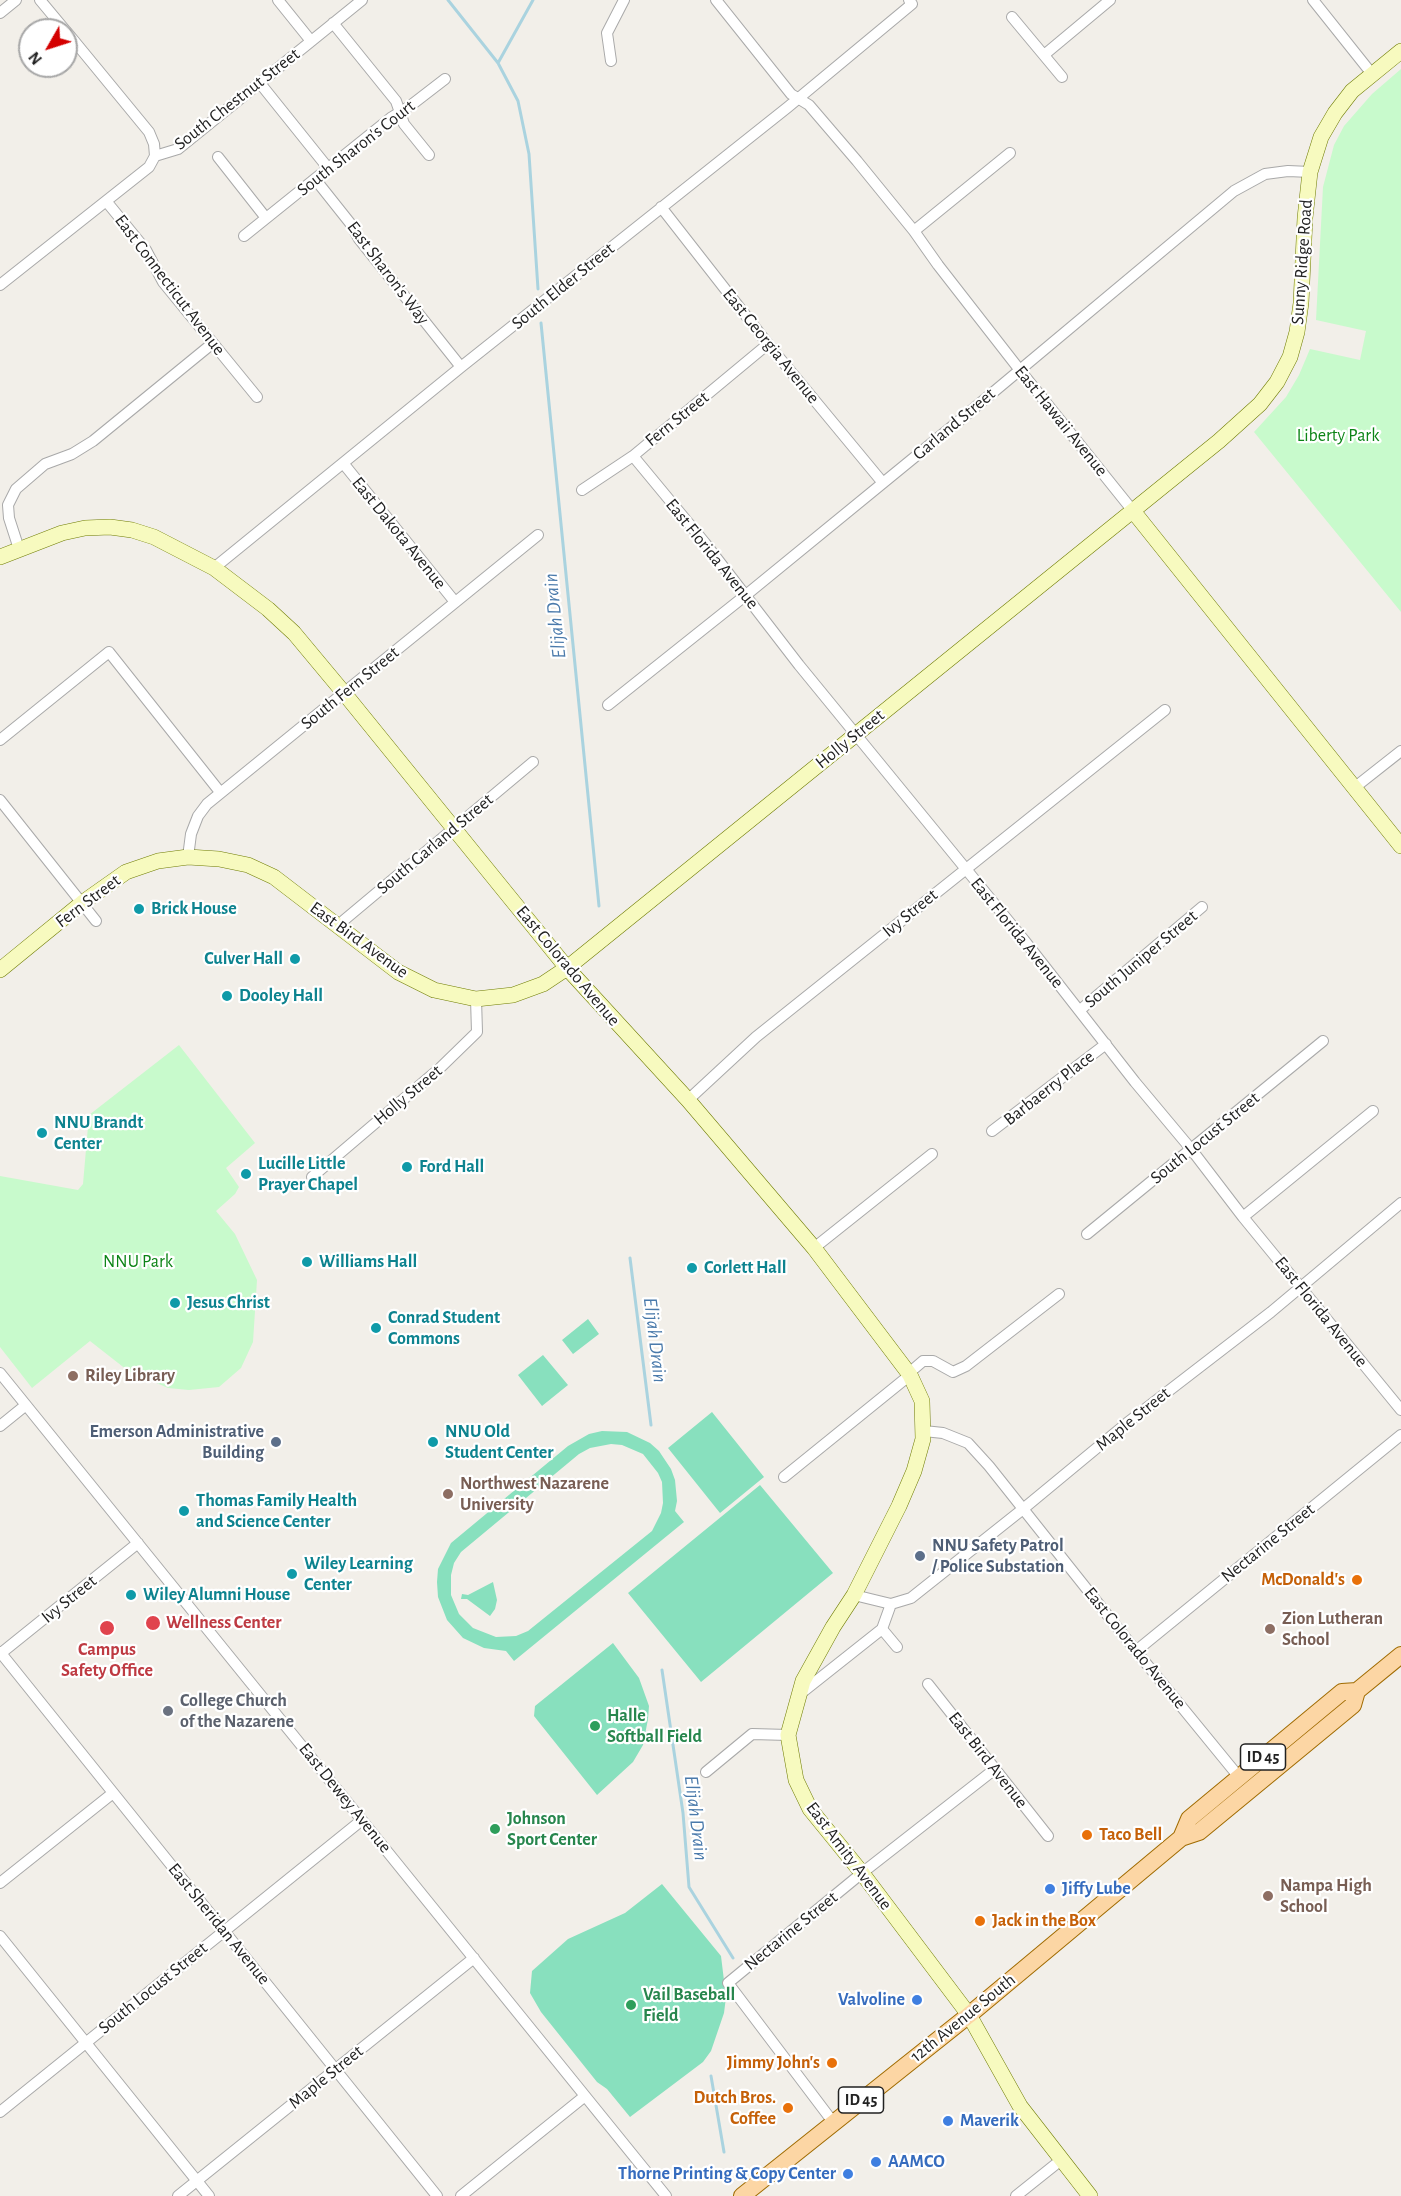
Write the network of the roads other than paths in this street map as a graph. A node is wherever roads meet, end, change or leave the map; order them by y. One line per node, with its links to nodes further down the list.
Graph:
1 (16, 0): 10 (street)
2 (40, 0): 12 (street)
3 (278, 0): 14 (street)
4 (362, 0): 13 (street, South Chestnut Street)
5 (624, 0): 18 (street)
6 (716, 0): 23 (street, East Hawaii Avenue)
7 (1110, 0): 17 (street)
8 (1313, 0): 19 (street)
9 (911, 2): 23 (street, South Elder Street)
10 (0, 13)
11 (1012, 17): 17 (street)
12 (56, 18)
13 (333, 23): 14 (street, South Chestnut Street); 24 (street)
14 (311, 41): 22 (street, South Chestnut Street)
15 (78, 45): 27 (street)
16 (1401, 51): 19 (street, Sunny Ridge Road)
17 (1044, 55): 20 (street)
18 (611, 61)
19 (1372, 74): 30 (street, Sunny Ridge Road)
20 (1062, 77)
21 (446, 79): 24 (street, South Sharon's Court)
22 (259, 82): 27 (street, South Chestnut Street); 29 (street)
23 (798, 99): 33 (street, South Elder Street); 35 (street, East Hawaii Avenue)
24 (400, 113): 26 (street); 29 (street, South Sharon's Court)
25 (1010, 153): 35 (street)
26 (429, 155)
27 (155, 156): 32 (street, South Chestnut Street)
28 (218, 157): 34 (street)
29 (328, 168): 31 (street, South Sharon's Court)
30 (1310, 172): 41 (street, Garland Street); 47 (street, Sunny Ridge Road)
31 (315, 179): 34 (street, South Sharon's Court); 40 (street, East Sharon's Way)
32 (106, 201): 37 (street, South Chestnut Street); 38 (street, East Connecticut Avenue)
33 (661, 207): 39 (street, East Georgia Avenue); 40 (street, South Elder Street)
34 (266, 218): 36 (street, South Sharon's Court)
35 (914, 231): 41 (street, East Hawaii Avenue)
36 (244, 236)
37 (0, 285)
38 (213, 343): 42 (street, East Connecticut Avenue); 49 (street)
39 (768, 344): 43 (street, Fern Street); 45 (street, East Georgia Avenue)
40 (461, 367): 44 (street, South Elder Street)
41 (1019, 369): 45 (street, Garland Street); 47 (street, East Hawaii Avenue)
42 (257, 397)
43 (633, 456): 46 (street, Fern Street); 52 (street, East Florida Avenue)
44 (344, 463): 51 (street, South Elder Street); 53 (street, East Dakota Avenue)
45 (883, 483): 52 (street, Garland Street)
46 (582, 490)
47 (1133, 511): 57 (street, Holly Street); 61 (street, East Hawaii Avenue)
48 (538, 535): 53 (street, South Fern Street)
49 (19, 549): 50 (street, East Colorado Avenue); 51 (street, East Colorado Avenue)
50 (0, 557)
51 (214, 568): 54 (street, East Colorado Avenue)
52 (746, 596): 55 (street, Garland Street); 57 (street, East Florida Avenue)
53 (455, 602): 54 (street, South Fern Street)
54 (344, 693): 62 (street, South Fern Street); 64 (street, East Colorado Avenue)
55 (608, 705)
56 (1165, 710): 67 (street, Ivy Street)
57 (856, 735): 67 (street, East Florida Avenue); 72 (street, Holly Street)
58 (0, 740): 62 (street)
59 (1401, 751): 61 (street)
60 (533, 762): 64 (street, South Garland Street)
61 (1354, 788): 65 (street, East Hawaii Avenue)
62 (220, 792): 66 (street, South Fern Street)
63 (0, 801): 68 (street)
64 (455, 829): 71 (street, South Garland Street); 72 (street, East Colorado Avenue)
65 (1401, 846)
66 (188, 857): 68 (street, Fern Street); 71 (street, East Bird Avenue)
67 (965, 870): 75 (street, East Florida Avenue); 78 (street, Ivy Street)
68 (82, 903): 70 (street); 73 (street, Fern Street)
69 (1202, 907): 75 (street, South Juniper Street)
70 (96, 921)
71 (337, 926): 74 (street, East Bird Avenue)
72 (567, 968): 74 (street, East Bird Avenue); 78 (street, East Colorado Avenue)
73 (0, 970)
74 (476, 999): 83 (street, Holly Street)
75 (1080, 1010): 77 (street, East Florida Avenue)
76 (1323, 1041): 81 (street, South Locust Street)
77 (1106, 1044): 80 (street, Barbaerry Place); 81 (street, East Florida Avenue)
78 (688, 1100): 87 (street, East Colorado Avenue)
79 (1373, 1111): 85 (street)
80 (992, 1131)
81 (1191, 1149): 85 (street, East Florida Avenue); 86 (street, South Locust Street)
82 (932, 1154): 87 (street)
83 (312, 1177)
84 (1401, 1203): 88 (street, Maple Street)
85 (1243, 1217): 88 (street, East Florida Avenue)
86 (1087, 1234)
87 (814, 1248): 91 (street, East Colorado Avenue)
88 (1300, 1287): 93 (street, East Florida Avenue); 98 (street, Maple Street)
89 (1059, 1294): 91 (street)
90 (0, 1373): 92 (street, East Dewey Avenue)
91 (909, 1374): 95 (street); 97 (street)
92 (26, 1405): 94 (street); 99 (street, East Dewey Avenue)
93 (1401, 1410)
94 (0, 1426)
95 (924, 1431): 98 (street, East Colorado Avenue); 100 (street)
96 (1401, 1436): 104 (street, Nectarine Street)
97 (784, 1477)
98 (1023, 1509): 101 (street, Maple Street); 104 (street, East Colorado Avenue)
99 (138, 1543): 105 (street, Ivy Street); 115 (street, East Dewey Avenue)
100 (854, 1595): 101 (street); 109 (street)
101 (891, 1604): 102 (street)
102 (882, 1629): 103 (street); 109 (street)
103 (897, 1647)
104 (1136, 1651): 113 (street, East Colorado Avenue)
105 (0, 1653): 114 (street, East Sheridan Avenue)
106 (1401, 1655): 108 (main road, 12th Avenue South / ID 45)
107 (928, 1684): 111 (street, East Bird Avenue)
108 (1357, 1691): 113 (main road, 12th Avenue South / ID 45); 117 (main road, 12th Avenue South / ID 45)
109 (799, 1694): 110 (street)
110 (788, 1735): 112 (street); 118 (street, East Amity Avenue)
111 (996, 1769): 116 (street, East Bird Avenue); 118 (street, Nectarine Street)
112 (706, 1772)
113 (1239, 1777): 117 (main road, 12th Avenue South / ID 45)
114 (113, 1793): 119 (street); 120 (street, East Sheridan Avenue)
115 (362, 1820): 120 (street, South Locust Street); 122 (street, East Dewey Avenue)
116 (1048, 1836)
117 (1182, 1838): 123 (main road, 12th Avenue South / ID 45)
118 (862, 1873): 123 (street, East Amity Avenue); 128 (street, Nectarine Street)
119 (0, 1883)
120 (224, 1931): 124 (street, South Locust Street); 125 (street, East Sheridan Avenue)
121 (0, 1936): 124 (street)
122 (474, 1958): 125 (street, Maple Street); 126 (street, East Dewey Avenue)
123 (969, 2015): 128 (main road, 12th Avenue South / ID 45); 129 (street, East Amity Avenue)
124 (86, 2043): 127 (street, South Locust Street); 130 (street)
125 (335, 2069): 130 (street, Maple Street); 133 (street, East Sheridan Avenue)
126 (585, 2096): 134 (street); 135 (street, East Dewey Avenue)
127 (0, 2112)
128 (833, 2122): 136 (main road, 12th Avenue South / ID 45)
129 (1061, 2160): 137 (street); 138 (street, East Amity Avenue)
130 (197, 2181): 131 (street, Maple Street); 132 (street)
131 (178, 2196)
132 (209, 2196)
133 (437, 2196)
134 (461, 2196)
135 (666, 2196)
136 (742, 2196)
137 (1016, 2196)
138 (1090, 2196)

